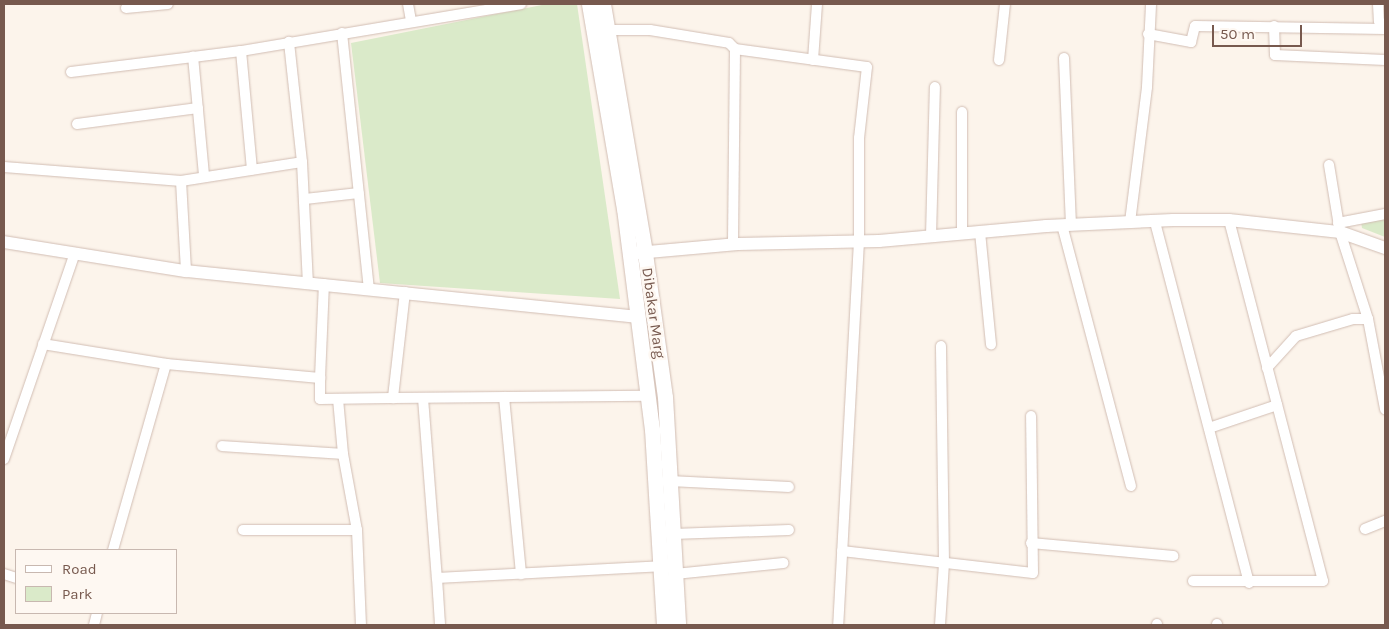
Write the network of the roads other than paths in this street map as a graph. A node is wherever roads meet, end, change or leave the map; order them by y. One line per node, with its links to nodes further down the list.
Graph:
1 (168, 4): 10 (street)
2 (408, 4): 11 (street)
3 (521, 4): 11 (street)
4 (589, 4): 52 (main road, Dibakar Marg)
5 (603, 4): 14 (main road, Dibakar Marg)
6 (817, 4): 22 (street)
7 (1006, 4): 23 (street)
8 (1150, 4): 16 (street)
9 (1378, 4): 13 (street)
10 (126, 8)
11 (411, 21): 15 (street)
12 (1274, 26): 13 (street); 16 (street); 24 (street)
13 (1385, 29)
14 (608, 30): 18 (street); 52 (main road, Dibakar Marg)
15 (342, 33): 17 (street); 36 (street)
16 (1148, 34): 40 (street)
17 (289, 42): 19 (street); 30 (street)
18 (735, 49): 22 (street); 49 (street)
19 (241, 50): 20 (street); 33 (street)
20 (193, 57): 25 (street); 27 (street)
21 (1064, 58): 42 (street)
22 (813, 60): 47 (street)
23 (999, 60)
24 (1385, 60)
25 (71, 72)
26 (935, 86): 46 (street)
27 (198, 108): 29 (street); 34 (street)
28 (962, 112): 45 (street)
29 (77, 124)
30 (302, 162): 33 (street); 37 (street)
31 (1329, 165): 43 (street)
32 (4, 167): 35 (street)
33 (252, 169): 34 (street)
34 (204, 175): 35 (street)
35 (182, 181): 53 (street)
36 (359, 193): 37 (street); 56 (street)
37 (305, 199): 54 (street)
38 (1385, 214): 43 (street)
39 (1229, 220): 41 (street); 43 (street); 64 (street)
40 (1130, 222): 41 (street); 42 (street)
41 (1155, 222): 74 (street)
42 (1067, 225): 44 (street); 79 (street)
43 (1339, 228): 50 (street); 59 (street)
44 (980, 232): 45 (street); 61 (street)
45 (962, 233): 46 (street)
46 (931, 236): 47 (street)
47 (858, 241): 49 (street); 89 (street)
48 (4, 242): 51 (street)
49 (732, 245): 52 (street)
50 (1385, 248)
51 (75, 253): 53 (street); 60 (street)
52 (637, 254): 58 (main road, Dibakar Marg); 78 (main road, Dibakar Marg)
53 (186, 270): 54 (street)
54 (308, 283): 55 (street)
55 (324, 284): 56 (street); 65 (street)
56 (370, 289): 57 (street)
57 (405, 292): 58 (street); 68 (street)
58 (638, 317): 66 (main road, Dibakar Marg)
59 (1368, 319): 64 (street); 72 (street)
60 (43, 344): 63 (street); 77 (street)
61 (991, 344)
62 (941, 346): 92 (street)
63 (166, 364): 65 (street); 88 (street)
64 (1267, 368): 71 (street)
65 (320, 378): 70 (street)
66 (647, 396): 67 (street); 93 (main road, Dibakar Marg)
67 (504, 397): 69 (street); 94 (street)
68 (393, 398): 69 (street); 70 (street)
69 (423, 398): 95 (street)
70 (338, 399): 76 (street)
71 (1277, 405): 74 (street); 97 (street)
72 (1385, 409)
73 (1031, 416): 87 (street)
74 (1209, 428): 97 (street)
75 (222, 446): 76 (street)
76 (343, 454): 84 (street)
77 (4, 459)
78 (670, 481): 80 (street); 86 (main road, Dibakar Marg)
79 (1132, 486)
80 (789, 487)
81 (1385, 521): 82 (street)
82 (1365, 529)
83 (243, 530): 84 (street)
84 (357, 530): 98 (street)
85 (789, 530): 86 (street)
86 (673, 534): 93 (main road, Dibakar Marg)
87 (1031, 542): 90 (street); 92 (street)
88 (113, 549)
89 (842, 552): 92 (street); 102 (street)
90 (1173, 556)
91 (783, 563): 93 (street)
92 (944, 563): 103 (street)
93 (670, 568): 94 (street); 100 (main road, Dibakar Marg); 101 (main road, Dibakar Marg)
94 (521, 574): 95 (street)
95 (437, 578): 99 (street)
96 (1193, 581): 97 (street)
97 (1249, 583)
98 (361, 625)
99 (440, 625)
100 (664, 625)
101 (678, 625)
102 (838, 625)
103 (940, 625)

